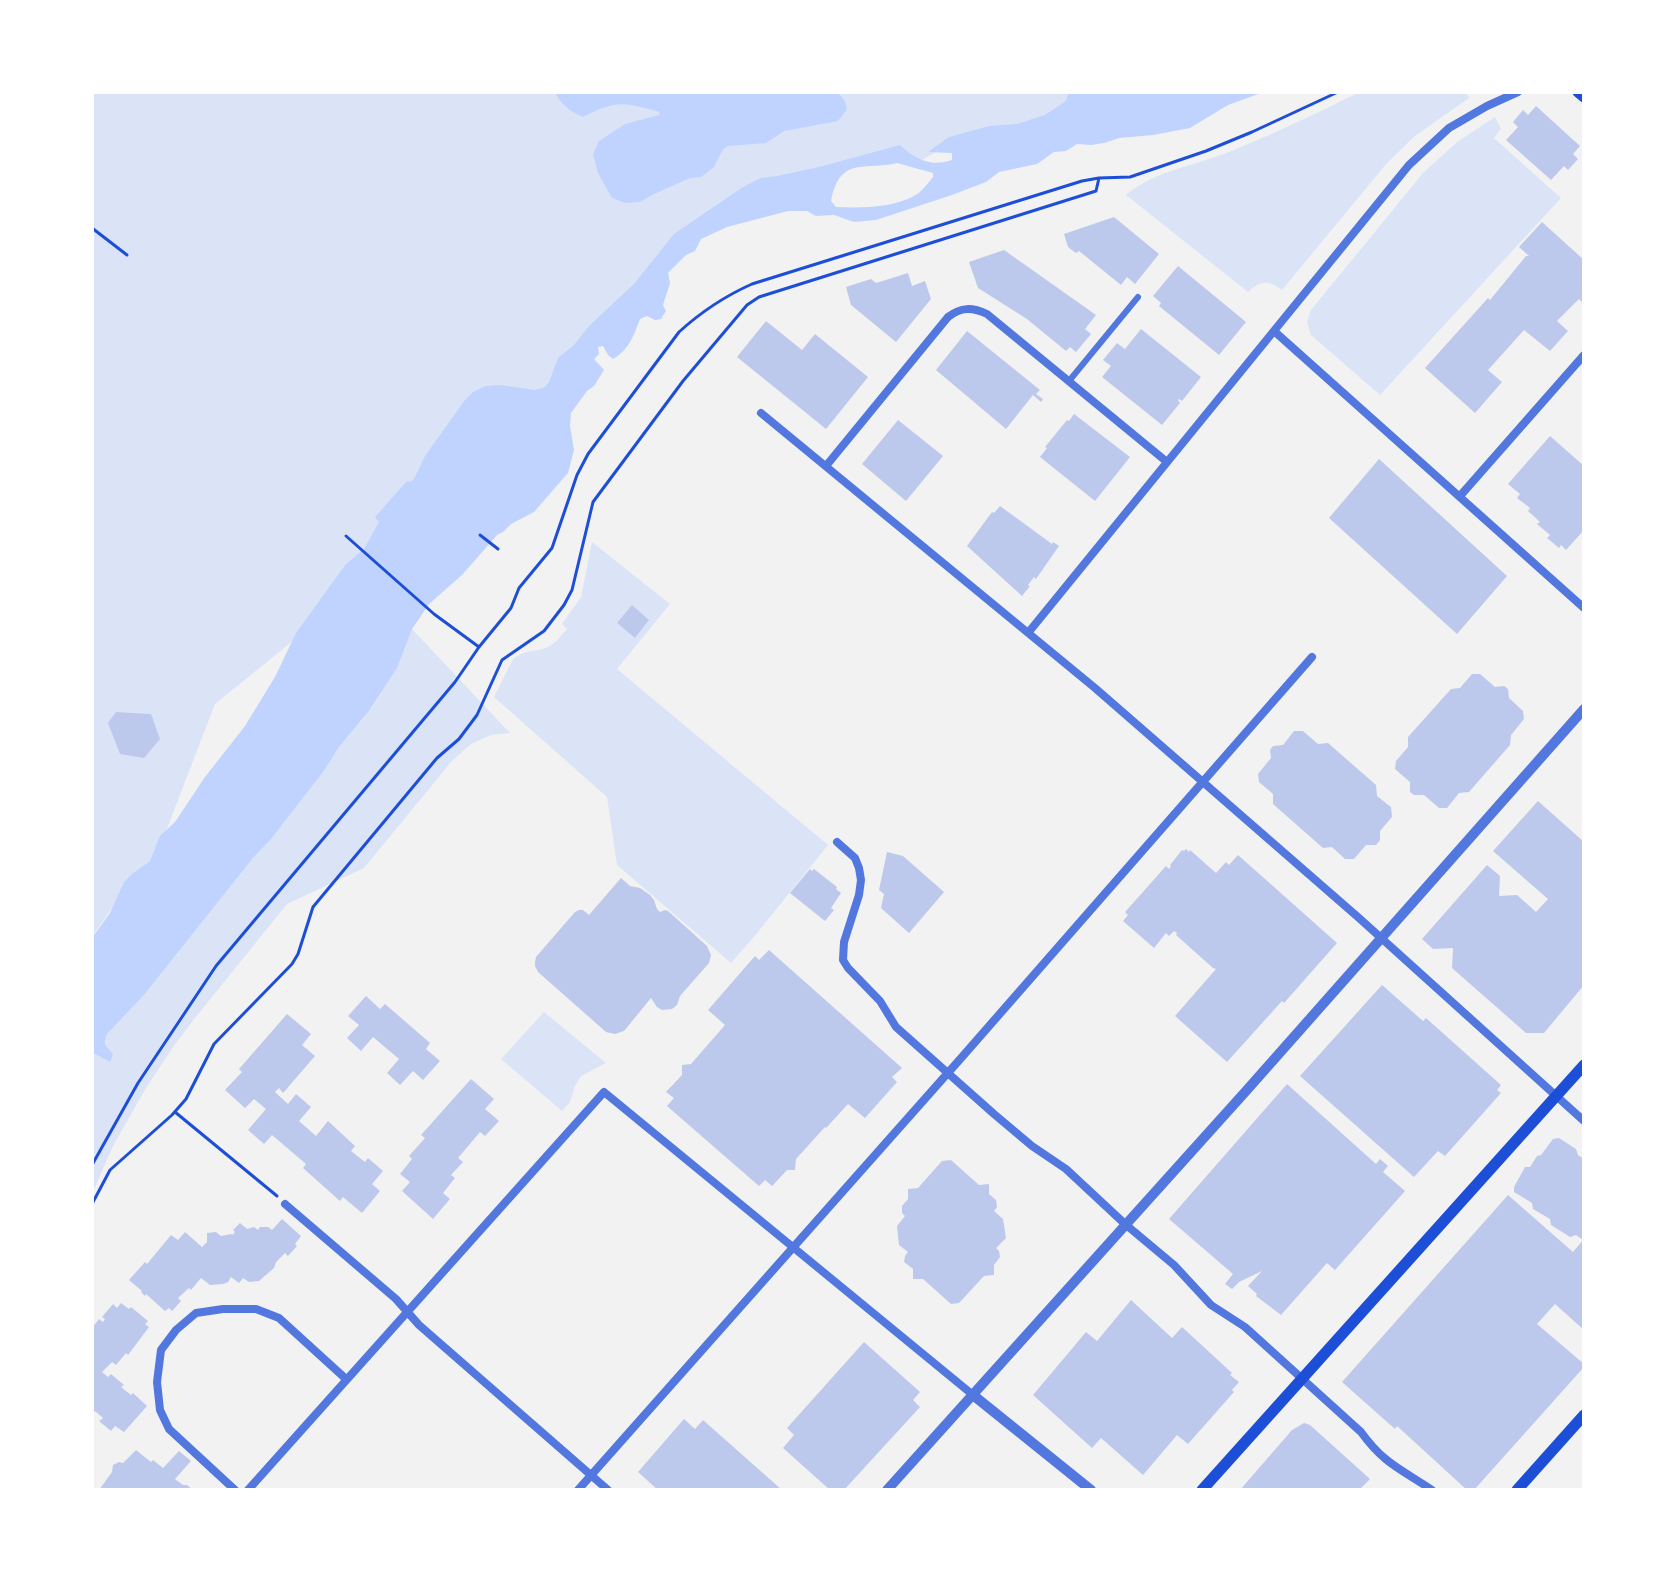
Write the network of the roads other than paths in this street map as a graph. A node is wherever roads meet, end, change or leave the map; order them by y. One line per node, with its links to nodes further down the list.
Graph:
1 (1518, 92): 5 (street)
2 (1578, 92): 3 (main road)
3 (1584, 97)
4 (1138, 297): 7 (street)
5 (1274, 331): 9 (street); 11 (street)
6 (1584, 355): 11 (street)
7 (1069, 381): 9 (street); 10 (street)
8 (761, 413): 10 (street)
9 (1167, 462): 13 (street)
10 (826, 466): 13 (street)
11 (1460, 496): 12 (street)
12 (1584, 608)
13 (1028, 633): 16 (street)
14 (1312, 657): 16 (street)
15 (1584, 709): 18 (street)
16 (1203, 782): 18 (street); 20 (street)
17 (837, 842): 20 (street)
18 (1380, 938): 21 (street); 24 (street)
19 (1584, 1065): 21 (main road)
20 (948, 1072): 24 (street); 25 (street)
21 (1556, 1096): 22 (street); 28 (main road)
22 (1584, 1121)
23 (285, 1204): 26 (street)
24 (1125, 1224): 28 (street); 29 (street)
25 (793, 1248): 26 (street); 29 (street); 31 (street)
26 (407, 1312): 27 (street); 31 (street)
27 (346, 1379): 32 (street); 33 (street)
28 (1303, 1379): 38 (main road); 39 (street)
29 (973, 1395): 36 (street); 37 (street)
30 (1584, 1415): 40 (main road)
31 (591, 1475): 34 (street); 35 (street)
32 (235, 1490)
33 (248, 1490)
34 (578, 1490)
35 (608, 1490)
36 (887, 1490)
37 (1091, 1490)
38 (1202, 1490)
39 (1432, 1490)
40 (1517, 1490)

